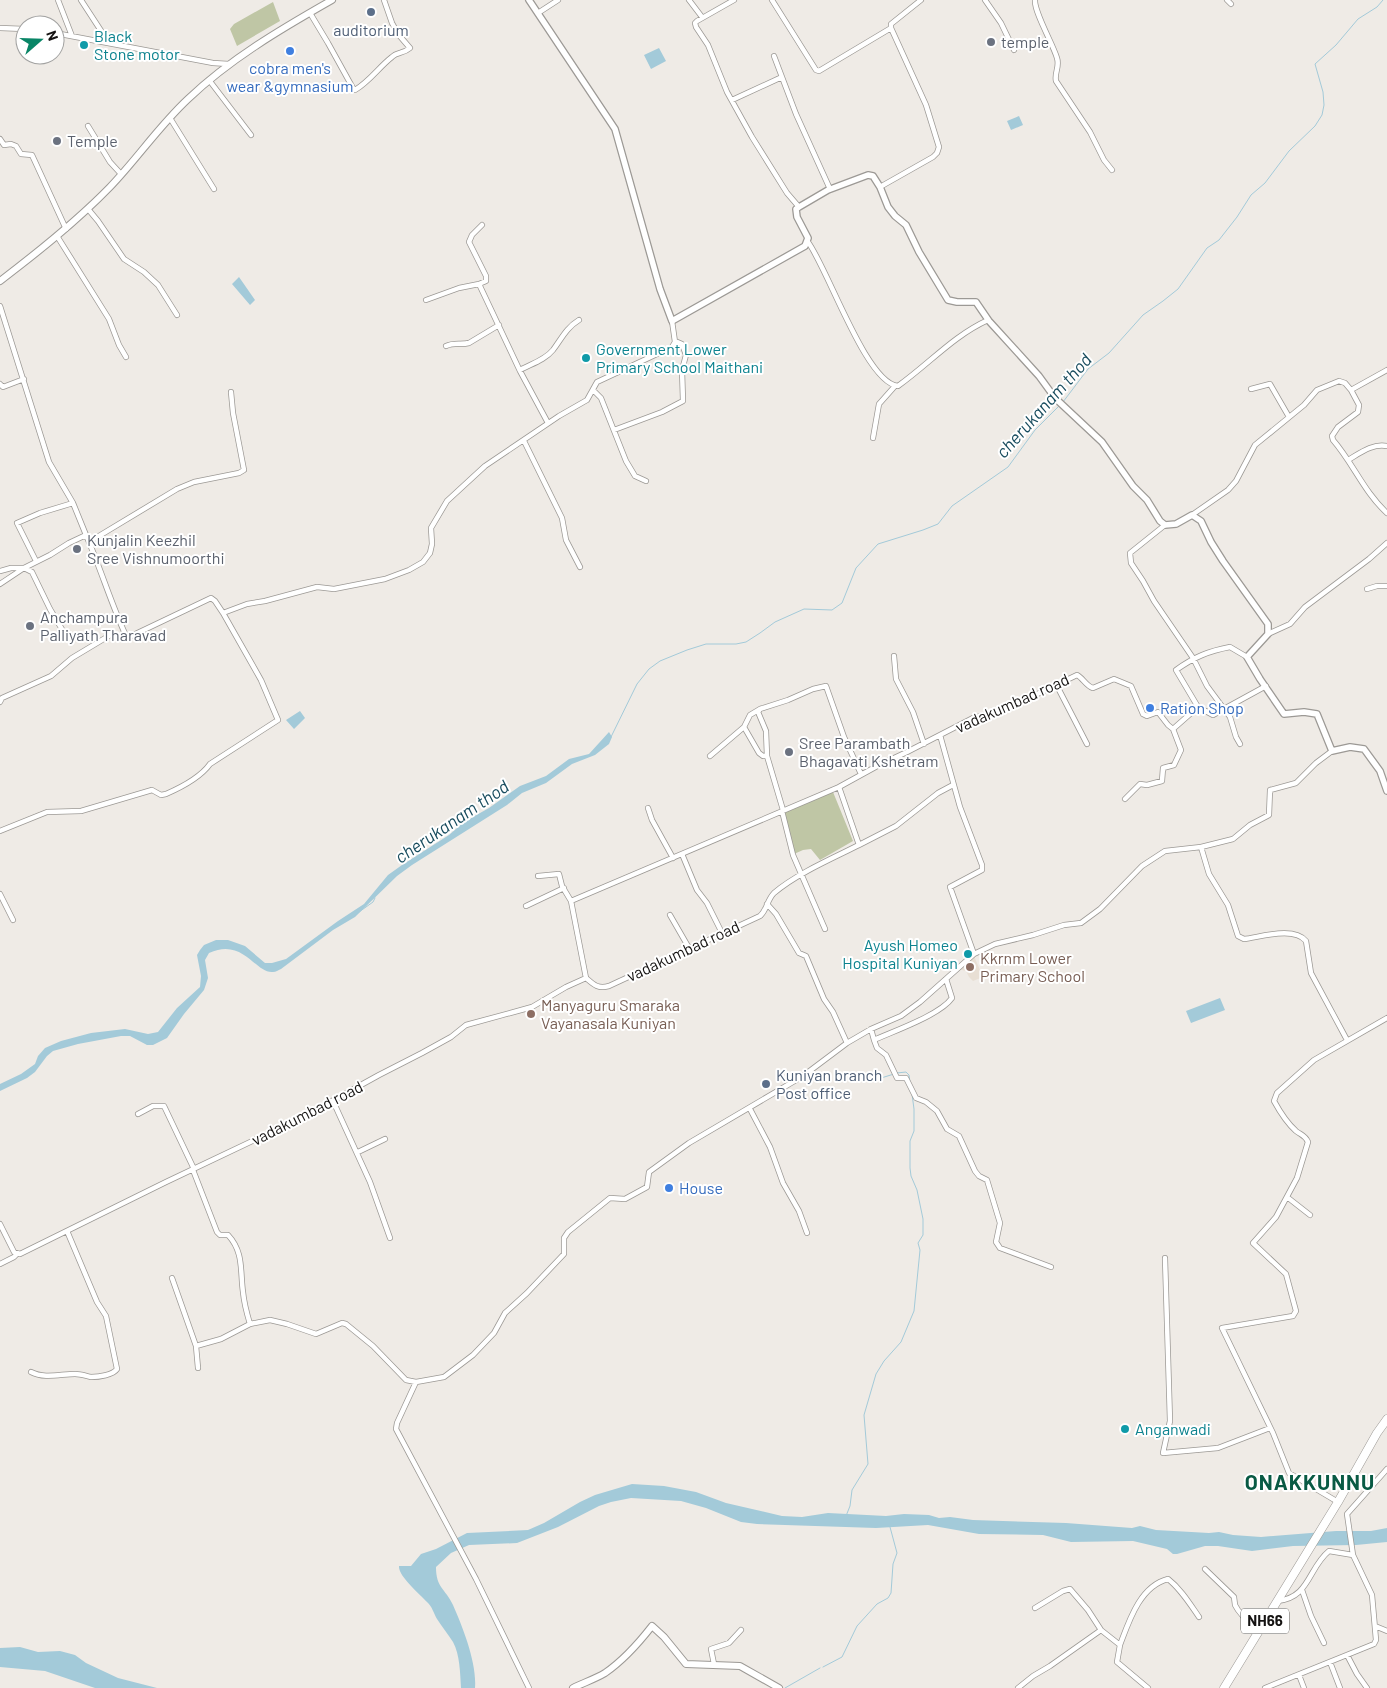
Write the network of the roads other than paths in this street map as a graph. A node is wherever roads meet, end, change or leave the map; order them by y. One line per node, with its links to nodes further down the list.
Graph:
1 (58, 0): 20 (street)
2 (81, 0): 21 (street)
3 (332, 0): 13 (main road)
4 (384, 0): 13 (street)
5 (529, 0): 14 (street)
6 (558, 0): 14 (street)
7 (689, 0): 15 (street)
8 (734, 0): 15 (street)
9 (772, 0): 17 (street)
10 (921, 0): 17 (street)
11 (985, 0): 22 (street)
12 (1035, 0): 32 (street)
13 (310, 13): 24 (main road)
14 (538, 13): 50 (street)
15 (702, 17): 27 (street)
16 (0, 28): 18 (street)
17 (891, 28): 34 (street)
18 (15, 29)
19 (65, 35): 20 (street)
20 (72, 36): 21 (street)
21 (109, 43): 24 (street)
22 (1014, 50)
23 (774, 56): 25 (street)
24 (229, 64): 26 (main road)
25 (782, 77): 27 (street); 36 (street)
26 (209, 80): 28 (main road); 30 (street)
27 (732, 100): 37 (street)
28 (170, 118): 33 (main road); 35 (street)
29 (88, 126): 33 (street)
30 (251, 135)
31 (0, 139): 40 (street)
32 (1112, 170)
33 (121, 174): 38 (main road)
34 (880, 187): 36 (street); 49 (street)
35 (214, 189)
36 (830, 189): 37 (street)
37 (799, 207): 42 (street)
38 (88, 210): 40 (main road); 47 (street)
39 (482, 225): 44 (street)
40 (66, 229): 41 (main road)
41 (57, 236): 43 (main road); 54 (street)
42 (808, 242): 50 (street); 58 (street)
43 (0, 281)
44 (479, 284): 45 (street); 51 (street)
45 (426, 300)
46 (0, 306): 57 (street)
47 (177, 315)
48 (579, 320): 55 (street)
49 (988, 320): 58 (street); 75 (street)
50 (672, 321): 52 (street)
51 (499, 325): 53 (street); 55 (street)
52 (674, 340): 61 (street); 66 (street)
53 (446, 346)
54 (126, 357)
55 (520, 370): 65 (street)
56 (1387, 370): 62 (street)
57 (24, 379): 59 (street); 72 (street)
58 (895, 386): 67 (street)
59 (1, 388)
60 (1251, 388): 64 (street)
61 (593, 390): 65 (street); 66 (street)
62 (1351, 390): 64 (street); 70 (street)
63 (231, 392): 77 (street)
64 (1289, 417): 74 (street)
65 (548, 423): 68 (street)
66 (614, 430): 71 (street)
67 (874, 438)
68 (524, 440): 80 (street); 86 (street)
69 (1387, 446): 70 (street)
70 (1348, 460): 73 (street)
71 (646, 481)
72 (73, 503): 76 (street); 79 (street)
73 (1387, 512)
74 (1192, 515): 75 (street); 89 (street)
75 (1165, 525): 92 (street)
76 (86, 535): 77 (street); 79 (street)
77 (89, 542): 86 (street)
78 (1387, 543): 89 (street)
79 (36, 561): 81 (street)
80 (580, 567)
81 (24, 568): 82 (street); 83 (street); 87 (street)
82 (0, 572)
83 (0, 584)
84 (1387, 586): 85 (street)
85 (1367, 589)
86 (223, 613): 115 (street)
87 (63, 632)
88 (112, 634): 95 (street)
89 (1268, 634): 91 (street)
90 (894, 656): 102 (street)
91 (1247, 657): 92 (street); 94 (street)
92 (1193, 658): 96 (street); 97 (street)
93 (1056, 684): 100 (street, vadakumbad road); 101 (street, vadakumbad road); 103 (street)
94 (1266, 686): 97 (street); 105 (street)
95 (0, 702)
96 (1198, 707): 97 (street); 100 (street)
97 (1224, 708): 104 (street)
98 (760, 709): 99 (street); 107 (street); 108 (street)
99 (744, 727): 106 (street); 107 (street)
100 (1173, 729): 112 (street)
101 (940, 735): 102 (street, vadakumbad road); 109 (street)
102 (924, 744): 108 (street, vadakumbad road)
103 (1088, 744)
104 (1240, 744)
105 (1332, 751): 111 (street); 117 (street)
106 (710, 756)
107 (767, 756): 114 (street)
108 (861, 774): 110 (street, vadakumbad road)
109 (953, 785): 116 (street, vadakumbad road); 132 (street)
110 (838, 787): 114 (street, vadakumbad road); 116 (street)
111 (1387, 791)
112 (1125, 799)
113 (648, 808): 119 (street)
114 (782, 811): 118 (street, vadakumbad road); 121 (street)
115 (0, 831)
116 (860, 845): 121 (street, vadakumbad road)
117 (1201, 846): 132 (street); 138 (street)
118 (682, 854): 119 (street, vadakumbad road); 130 (street)
119 (673, 858): 124 (street, vadakumbad road)
120 (538, 876): 122 (street)
121 (802, 876): 125 (street, vadakumbad road); 129 (street)
122 (564, 888): 124 (street); 126 (street)
123 (0, 894): 128 (street)
124 (571, 901): 133 (street)
125 (767, 904): 130 (street, vadakumbad road); 139 (street)
126 (526, 906)
127 (670, 915): 131 (street)
128 (13, 920)
129 (825, 929)
130 (722, 933): 131 (street, vadakumbad road)
131 (689, 948): 133 (street, vadakumbad road)
132 (974, 954): 134 (street)
133 (586, 978): 140 (street, vadakumbad road)
134 (946, 979): 136 (street); 137 (street)
135 (1387, 1018): 138 (street)
136 (871, 1029): 137 (street); 139 (street)
137 (874, 1040): 155 (street)
138 (1346, 1040): 146 (street)
139 (847, 1043): 141 (street)
140 (334, 1101): 144 (street); 145 (street, vadakumbad road)
141 (750, 1109): 150 (street); 161 (street)
142 (138, 1114): 145 (street)
143 (385, 1139): 144 (street)
144 (358, 1152): 151 (street)
145 (194, 1169): 149 (street, vadakumbad road); 157 (street)
146 (1287, 1197): 147 (street); 163 (street)
147 (1310, 1215)
148 (0, 1224): 152 (street)
149 (67, 1232): 152 (street, vadakumbad road); 160 (street)
150 (807, 1233)
151 (390, 1238)
152 (17, 1254): 154 (street, vadakumbad road)
153 (1165, 1258): 163 (street)
154 (0, 1264)
155 (1051, 1267)
156 (172, 1278): 158 (street)
157 (250, 1324): 158 (street); 161 (street)
158 (196, 1346): 159 (street)
159 (198, 1368)
160 (31, 1372)
161 (416, 1382): 183 (street)
162 (1387, 1418): 165 (highway, NH66)
163 (1270, 1428): 165 (street)
164 (1387, 1468): 166 (street)
165 (1338, 1502): 169 (highway, NH66)
166 (1354, 1555): 168 (street); 172 (street)
167 (1205, 1569): 176 (street)
168 (1302, 1590): 169 (street); 177 (street)
169 (1277, 1601): 176 (highway, NH66)
170 (1035, 1608): 174 (street)
171 (1199, 1617): 178 (street)
172 (1375, 1626): 175 (street); 179 (street)
173 (741, 1630): 181 (street)
174 (1102, 1630): 178 (street); 186 (street)
175 (1387, 1631)
176 (1257, 1634): 188 (highway, NH66)
177 (1324, 1643)
178 (1120, 1645): 187 (street)
179 (1347, 1655): 180 (street); 192 (street)
180 (1330, 1662): 182 (street); 191 (street)
181 (714, 1664): 184 (main road); 185 (main road)
182 (1299, 1675): 189 (street); 190 (street)
183 (529, 1688)
184 (573, 1688)
185 (779, 1688)
186 (1018, 1688)
187 (1148, 1688)
188 (1224, 1688)
189 (1265, 1688)
190 (1304, 1688)
191 (1340, 1688)
192 (1367, 1688)

